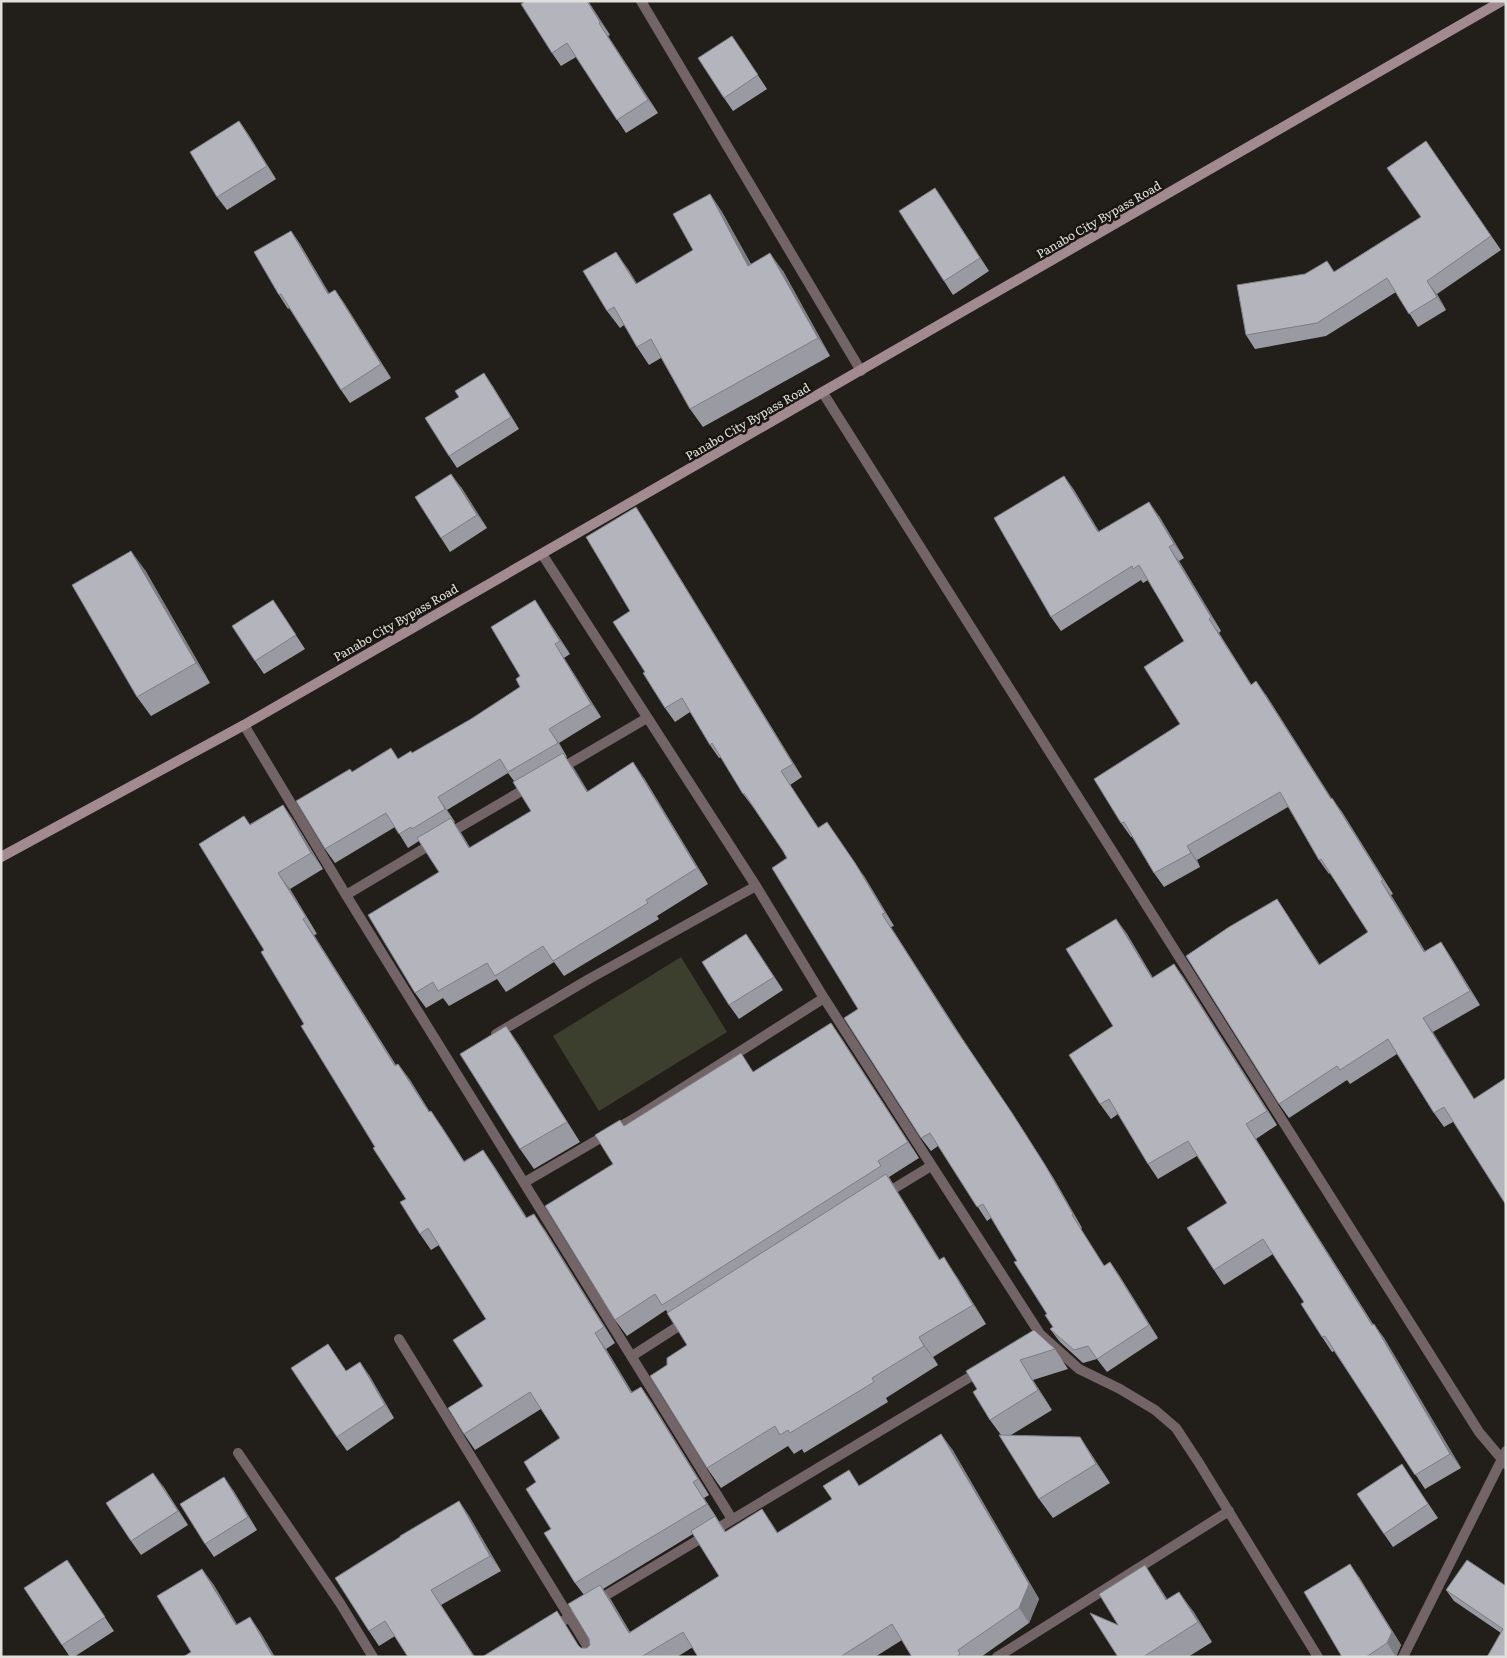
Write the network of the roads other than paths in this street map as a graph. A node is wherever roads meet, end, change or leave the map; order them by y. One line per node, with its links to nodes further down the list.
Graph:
1 (641, 1): 3 (street)
2 (1502, 1): 3 (main road, Panabo City Bypass Road)
3 (861, 371): 4 (main road, Panabo City Bypass Road)
4 (823, 393): 5 (main road, Panabo City Bypass Road); 21 (street)
5 (542, 554): 6 (street); 7 (main road, Panabo City Bypass Road)
6 (647, 718): 9 (street); 10 (street)
7 (244, 725): 8 (main road, Panabo City Bypass Road); 10 (street)
8 (1, 857)
9 (756, 886): 11 (street); 12 (street)
10 (346, 895): 14 (street)
11 (824, 998): 13 (street); 14 (street)
12 (491, 1037)
13 (931, 1166): 15 (street); 22 (street)
14 (525, 1182): 18 (street)
15 (874, 1201)
16 (696, 1314): 18 (street)
17 (398, 1339): 24 (street)
18 (632, 1356): 23 (street)
19 (989, 1365): 23 (street)
20 (238, 1453): 26 (street)
21 (1504, 1458): 30 (street)
22 (1229, 1511): 28 (street); 29 (street)
23 (732, 1519): 24 (street)
24 (570, 1617): 25 (street); 27 (street)
25 (545, 1632)
26 (374, 1657)
27 (594, 1657)
28 (997, 1657)
29 (1318, 1657)
30 (1403, 1657)

